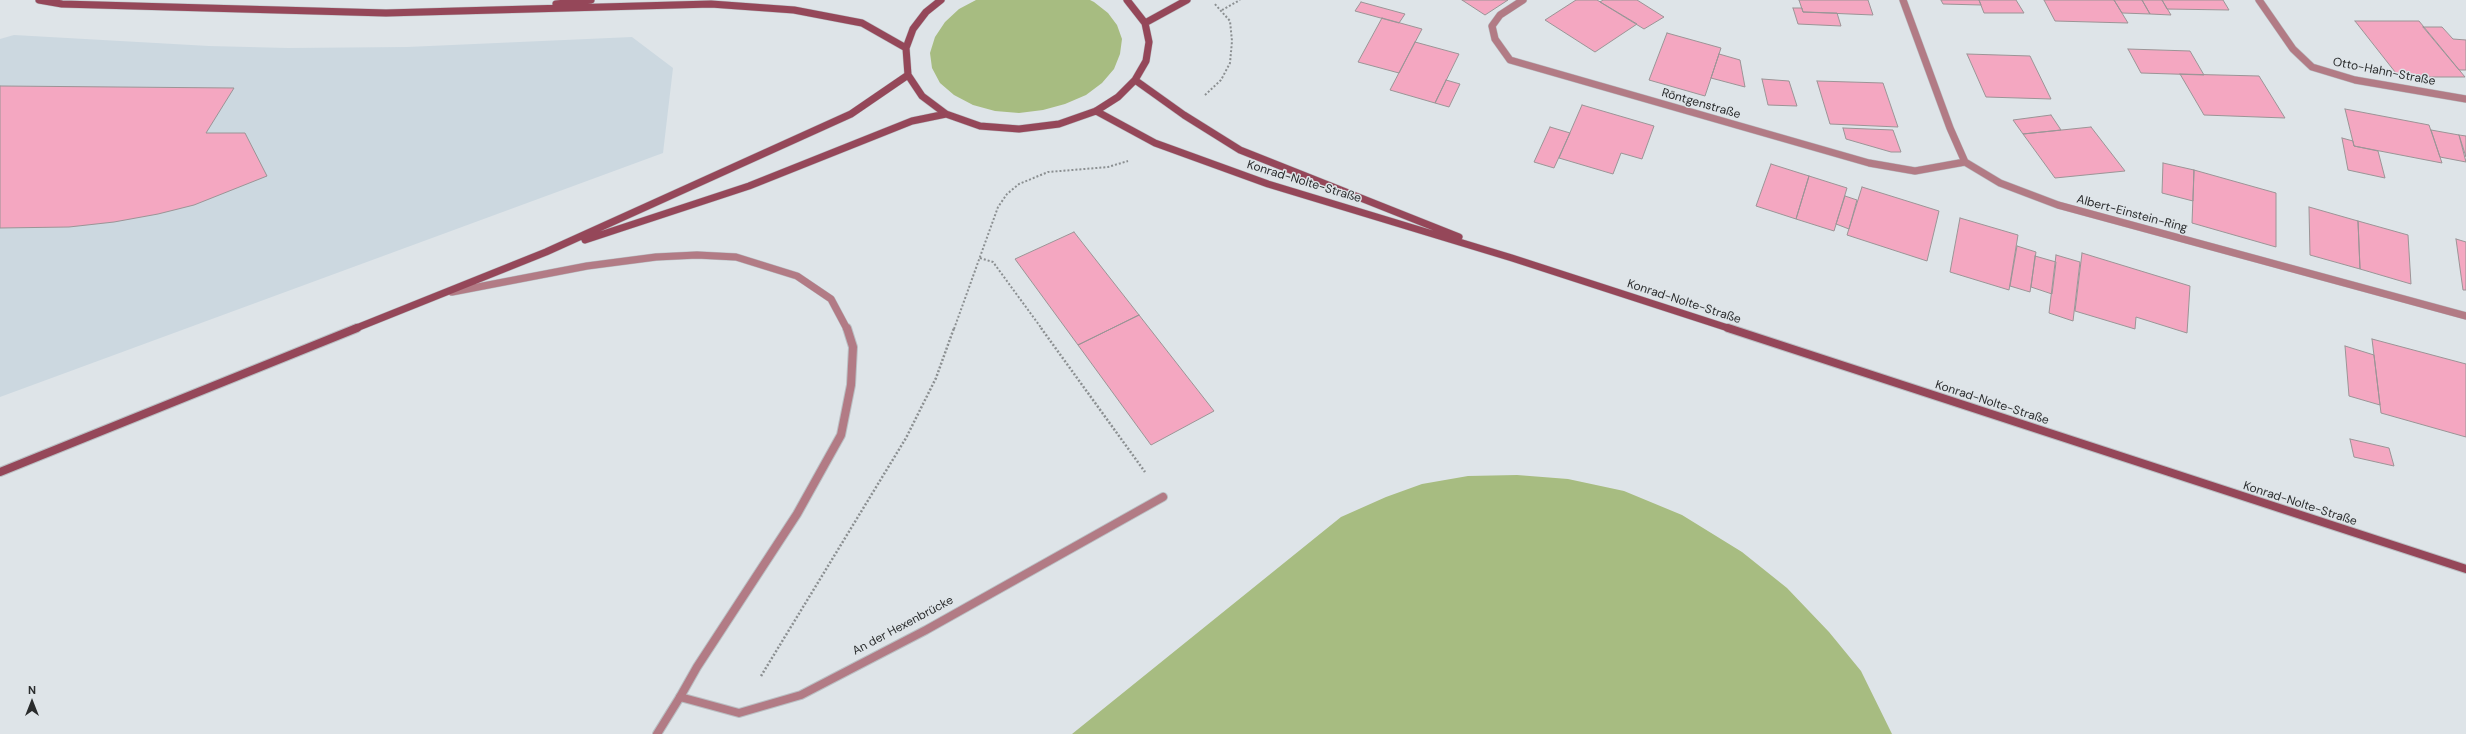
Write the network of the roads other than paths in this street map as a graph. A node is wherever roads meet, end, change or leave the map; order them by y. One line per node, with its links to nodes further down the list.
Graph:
1 (39, 0): 9 (main road)
2 (591, 0): 9 (main road)
3 (941, 0): 11 (main road)
4 (1127, 0): 10 (main road)
5 (1187, 0): 10 (main road)
6 (1523, 0): 17 (street, Röntgenstraße)
7 (1903, 0): 17 (street)
8 (2259, 0): 14 (street, Otto-Hahn-Straße)
9 (486, 11): 11 (main road)
10 (1145, 23): 13 (main road)
11 (906, 48): 12 (main road)
12 (908, 75): 16 (main road); 18 (main road)
13 (1135, 80): 15 (main road); 19 (main road, Konrad-Nolte-Straße)
14 (2466, 99)
15 (1096, 111): 16 (main road); 19 (main road, Konrad-Nolte-Straße)
16 (946, 114): 18 (main road)
17 (1965, 162): 21 (street, Albert-Einstein-Ring)
18 (546, 252): 20 (main road)
19 (1512, 258): 24 (main road, Konrad-Nolte-Straße)
20 (452, 292): 22 (main road); 25 (street)
21 (2466, 316)
22 (0, 472)
23 (1163, 497): 25 (street, An der Hexenbrücke)
24 (2466, 570)
25 (680, 697): 26 (street)
26 (658, 734)

